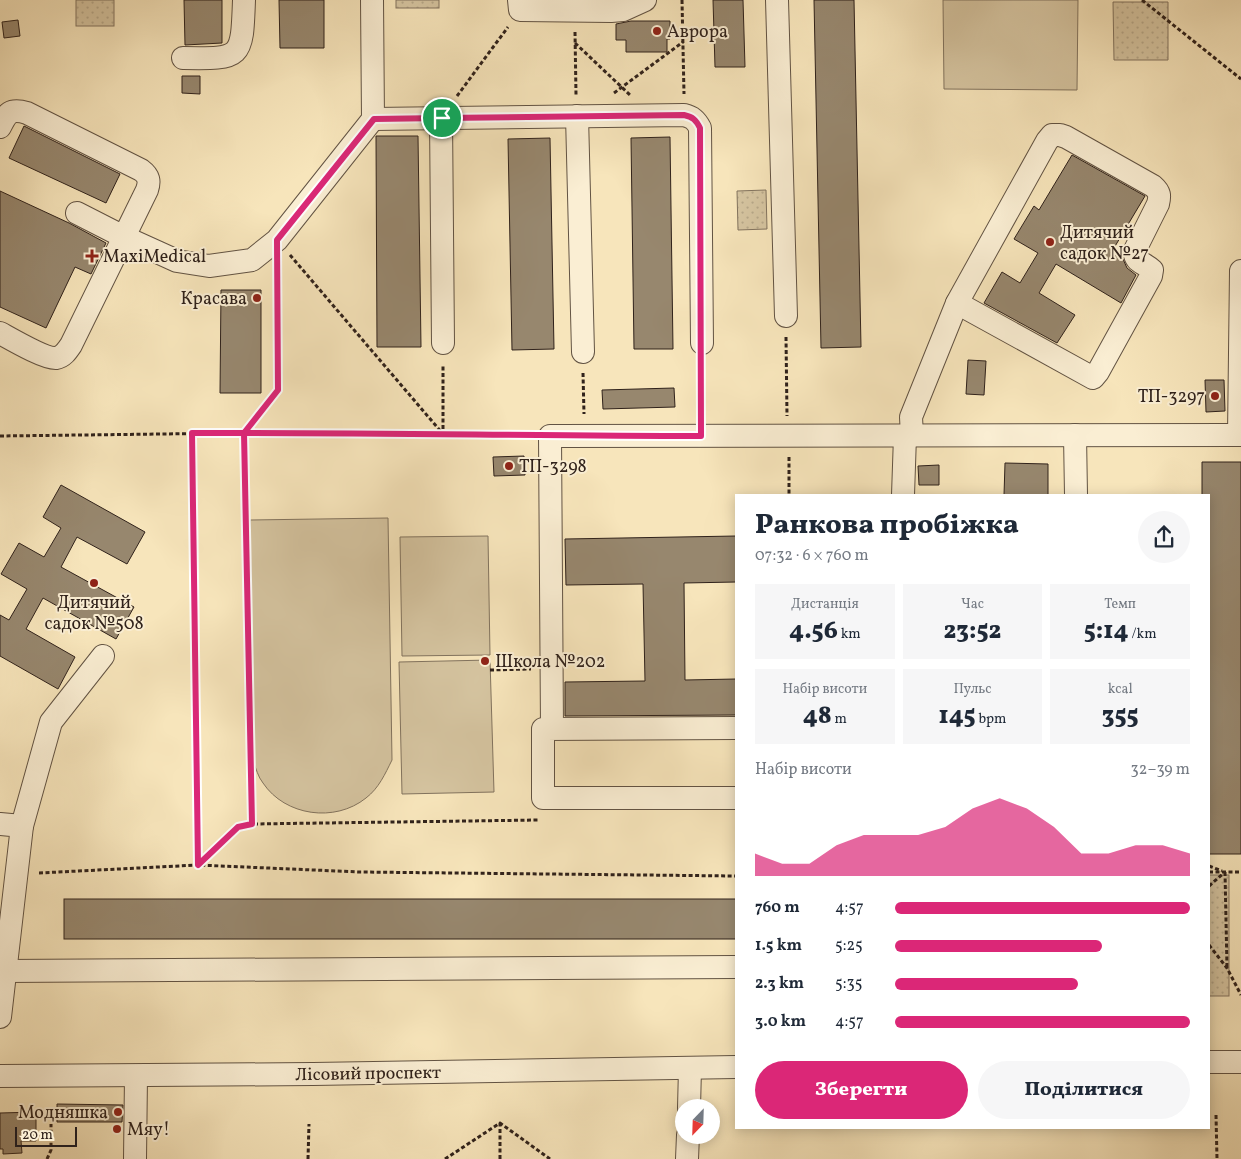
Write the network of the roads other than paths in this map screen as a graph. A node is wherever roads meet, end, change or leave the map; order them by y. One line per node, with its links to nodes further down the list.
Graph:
1 (244, 0): 6 (street)
2 (372, 0): 9 (street)
3 (645, 0): 5 (street)
4 (777, 0): 15 (street)
5 (520, 5)
6 (183, 58)
7 (585, 116): 8 (street); 17 (street); 19 (street)
8 (442, 118): 9 (street); 18 (street)
9 (374, 119): 12 (street)
10 (0, 127): 12 (street)
11 (77, 213): 12 (street)
12 (124, 237): 16 (street)
13 (1241, 271): 21 (street)
14 (957, 303): 14 (street); 22 (street)
15 (786, 316)
16 (0, 333)
17 (702, 342)
18 (443, 343)
19 (583, 352)
20 (1075, 435): 21 (street); 22 (street); 24 (street)
21 (1240, 435)
22 (908, 436): 23 (street); 26 (street)
23 (903, 494)
24 (1076, 494)
25 (103, 656): 29 (street)
26 (552, 728): 27 (street); 28 (street)
27 (735, 728)
28 (735, 798)
29 (11, 825): 31 (street)
30 (735, 967): 31 (street)
31 (4, 971): 32 (street)
32 (0, 1017)
33 (1210, 1062): 34 (street)
34 (1241, 1062)
35 (735, 1067): 36 (street, Лісовий проспект)
36 (690, 1068): 38 (street, Лісовий проспект); 39 (street)
37 (0, 1076): 38 (street, Лісовий проспект)
38 (136, 1076): 41 (street)
39 (689, 1099)
40 (688, 1144): 42 (street)
41 (135, 1159)
42 (687, 1159)

